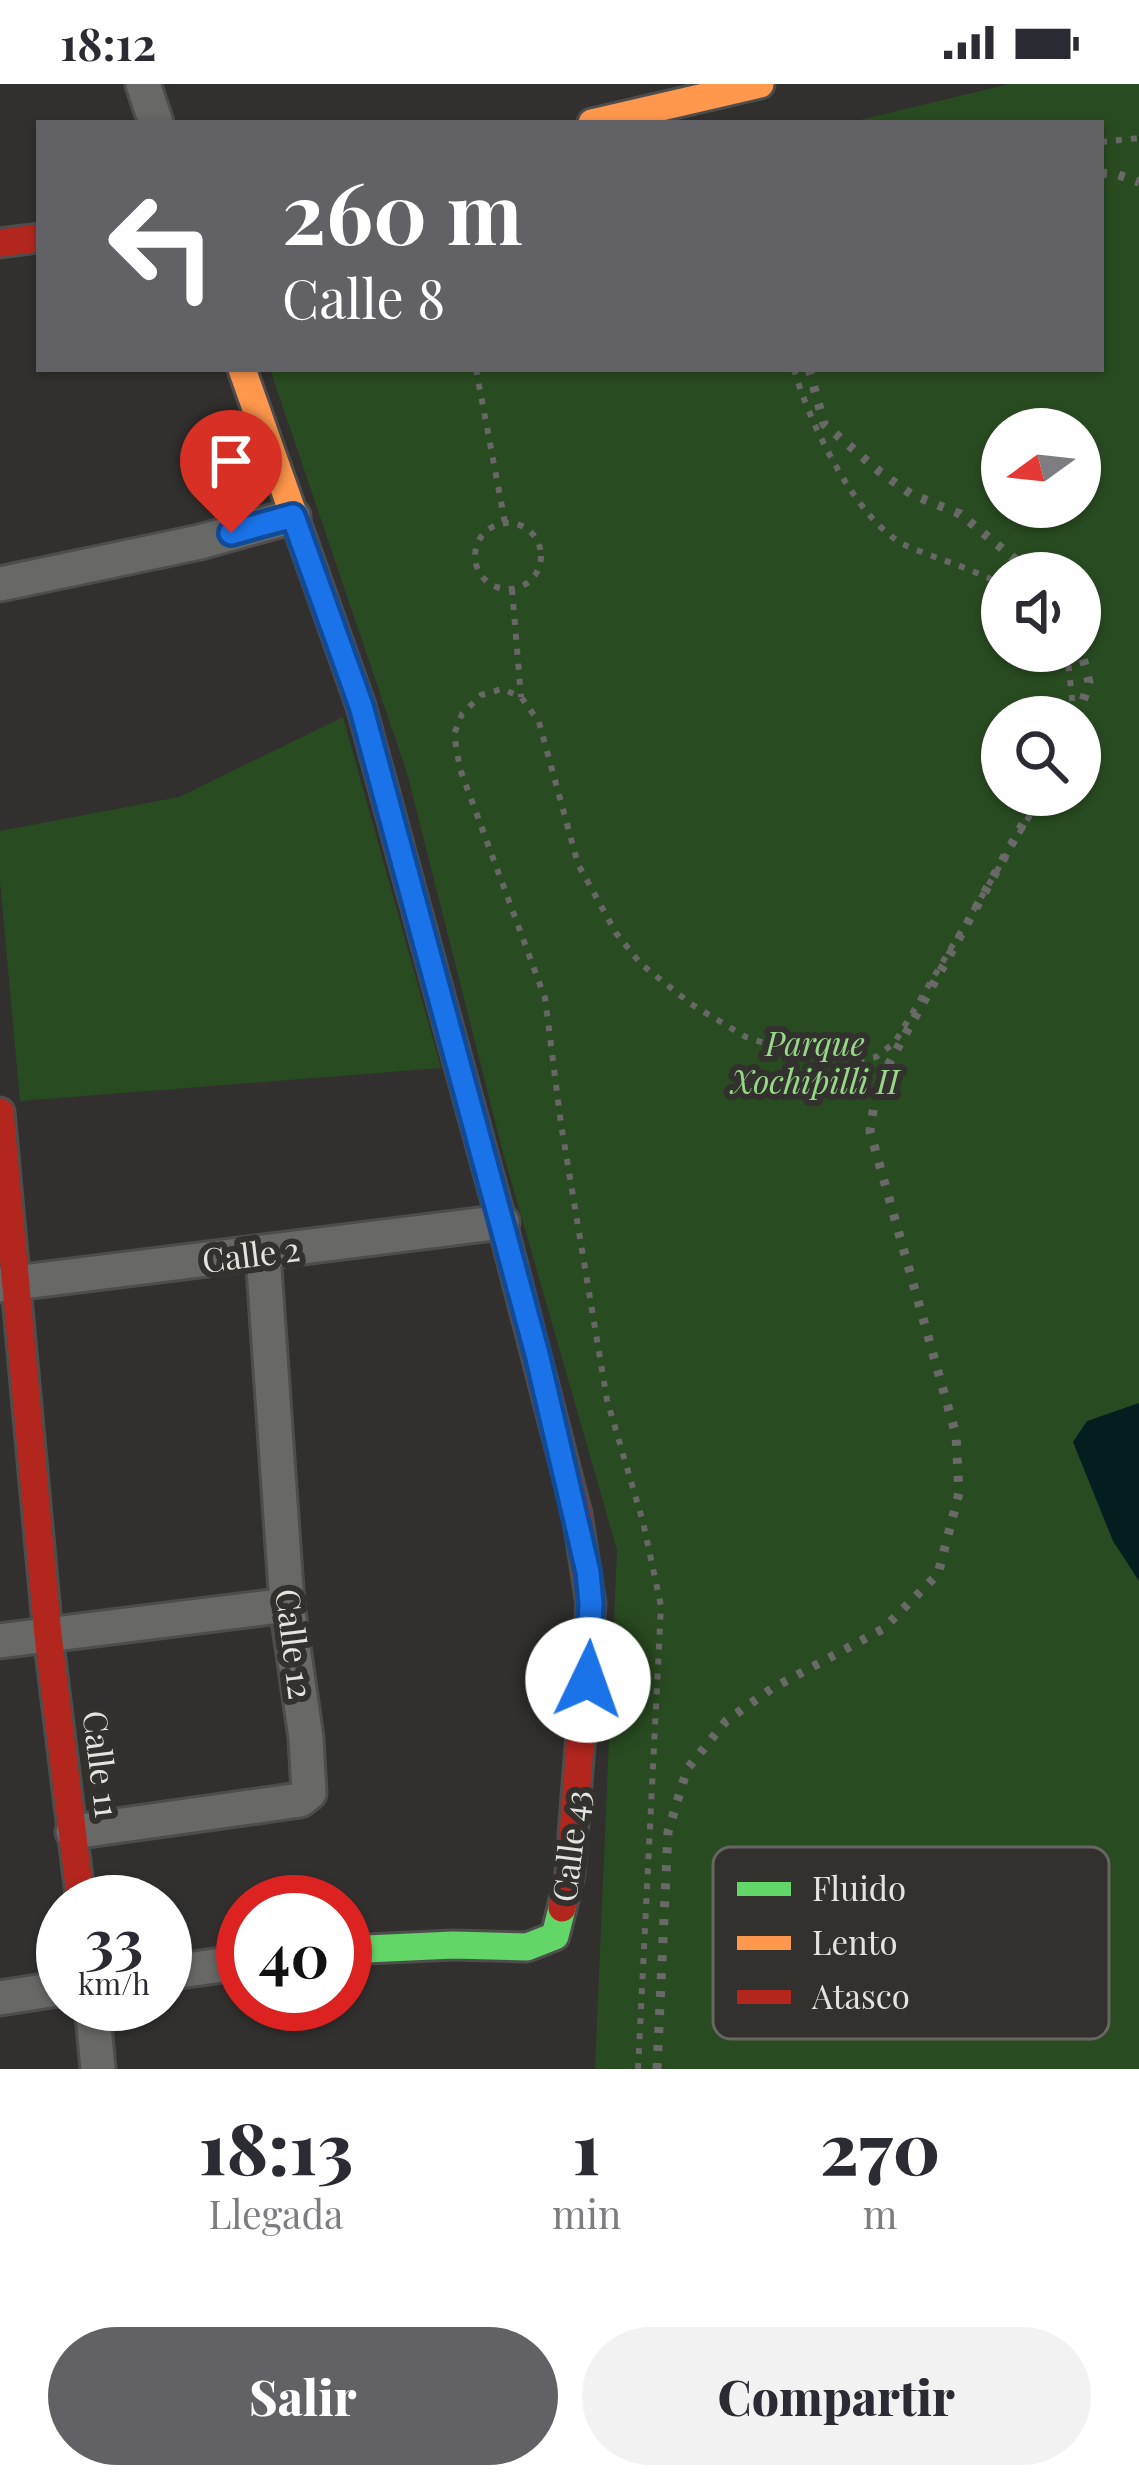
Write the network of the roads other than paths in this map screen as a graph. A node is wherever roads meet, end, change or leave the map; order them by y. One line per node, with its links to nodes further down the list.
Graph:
1 (143, 84): 3 (street)
2 (760, 84): 4 (street)
3 (156, 120)
4 (605, 120)
5 (36, 238): 6 (street)
6 (0, 242)
7 (243, 372): 8 (street, Calle 43)
8 (293, 516): 9 (street); 11 (street, Calle 43)
9 (0, 584)
10 (0, 1112): 13 (street, Calle 11)
11 (502, 1222): 12 (street, Calle 2); 19 (street, Calle 43)
12 (263, 1253): 13 (street, Calle 2); 14 (street, Calle 12)
13 (7, 1284): 15 (street, Calle 11)
14 (287, 1605): 15 (street); 17 (street, Calle 12)
15 (48, 1635): 16 (street); 17 (street, Calle 11)
16 (0, 1641)
17 (73, 1832): 18 (street, Calle 11)
18 (78, 1875)
19 (372, 1950)
20 (36, 1992): 21 (street)
21 (0, 1998)
22 (94, 2031): 23 (street)
23 (98, 2069)

